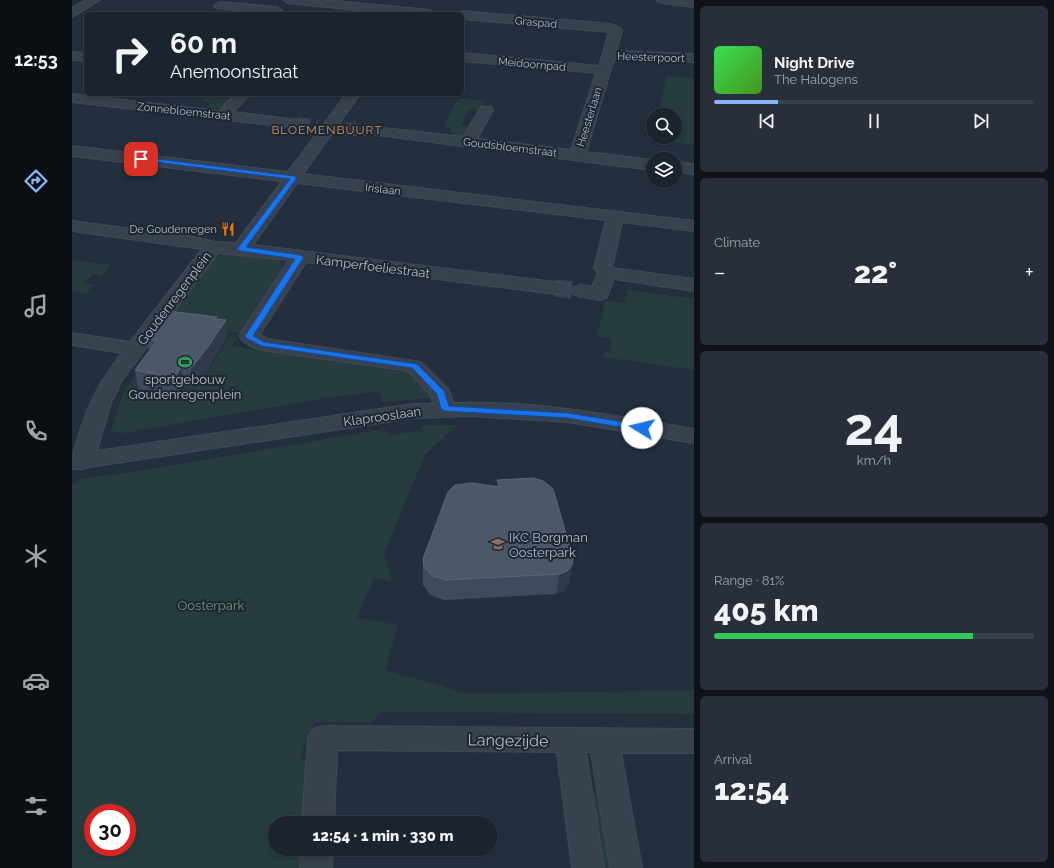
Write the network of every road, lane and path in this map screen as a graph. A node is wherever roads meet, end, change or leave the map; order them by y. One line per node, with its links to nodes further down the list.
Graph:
1 (94, 0): 9 (street)
2 (289, 0): 8 (street)
3 (662, 0): 5 (street)
4 (224, 3): 6 (street); 7 (street)
5 (694, 3)
6 (210, 12)
7 (277, 12)
8 (413, 12)
9 (78, 13)
10 (464, 15): 11 (street, Graspad)
11 (610, 28): 13 (street, Heesterpoort)
12 (597, 40): 13 (street, Heesterpoort)
13 (611, 48): 14 (street, Heesterpoort); 18 (street, Heesterpoort); 19 (street, Heesterpoort)
14 (694, 50)
15 (72, 56): 16 (street)
16 (84, 57)
17 (464, 57): 19 (street, Meidoornpad)
18 (694, 58)
19 (602, 74): 32 (street, Heesterlaan)
20 (241, 96): 25 (street)
21 (351, 96): 27 (street)
22 (72, 98): 23 (street, Zonnebloemstraat)
23 (111, 98): 25 (street, Zonnebloemstraat)
24 (486, 110): 30 (street)
25 (222, 115): 26 (street, Zonnebloemstraat)
26 (297, 124)
27 (323, 127): 28 (street); 36 (street)
28 (345, 129)
29 (366, 130): 30 (street, Goudsbloemstraat)
30 (468, 142): 32 (street, Goudsbloemstraat)
31 (72, 151): 36 (street, Irislaan)
32 (578, 155): 33 (street, Goudsbloemstraat)
33 (646, 163)
34 (682, 168): 35 (street)
35 (694, 169)
36 (294, 178): 37 (street, Irislaan); 41 (street)
37 (615, 217): 39 (street, Irislaan); 43 (street)
38 (72, 226): 40 (street, Kamperfoeliestraat)
39 (694, 226)
40 (213, 247): 41 (street, Kamperfoeliestraat); 48 (street, Goudenregenplein)
41 (241, 249): 42 (street, Kamperfoeliestraat)
42 (300, 257): 45 (street, Kamperfoeliestraat); 49 (street)
43 (607, 273): 44 (street); 46 (street)
44 (694, 284)
45 (555, 288)
46 (581, 291)
47 (72, 339): 48 (street)
48 (135, 349): 51 (street, Goudenregenplein)
49 (445, 409): 50 (street, Klaprooslaan); 51 (street, Klaprooslaan)
50 (694, 436)
51 (77, 462)
52 (570, 741): 53 (street, Langezijde); 55 (street, Langezijde); 58 (street)
53 (604, 741): 54 (street, Langezijde); 59 (street)
54 (694, 741)
55 (318, 816)
56 (317, 856): 57 (street)
57 (316, 868)
58 (588, 868)
59 (626, 868)

